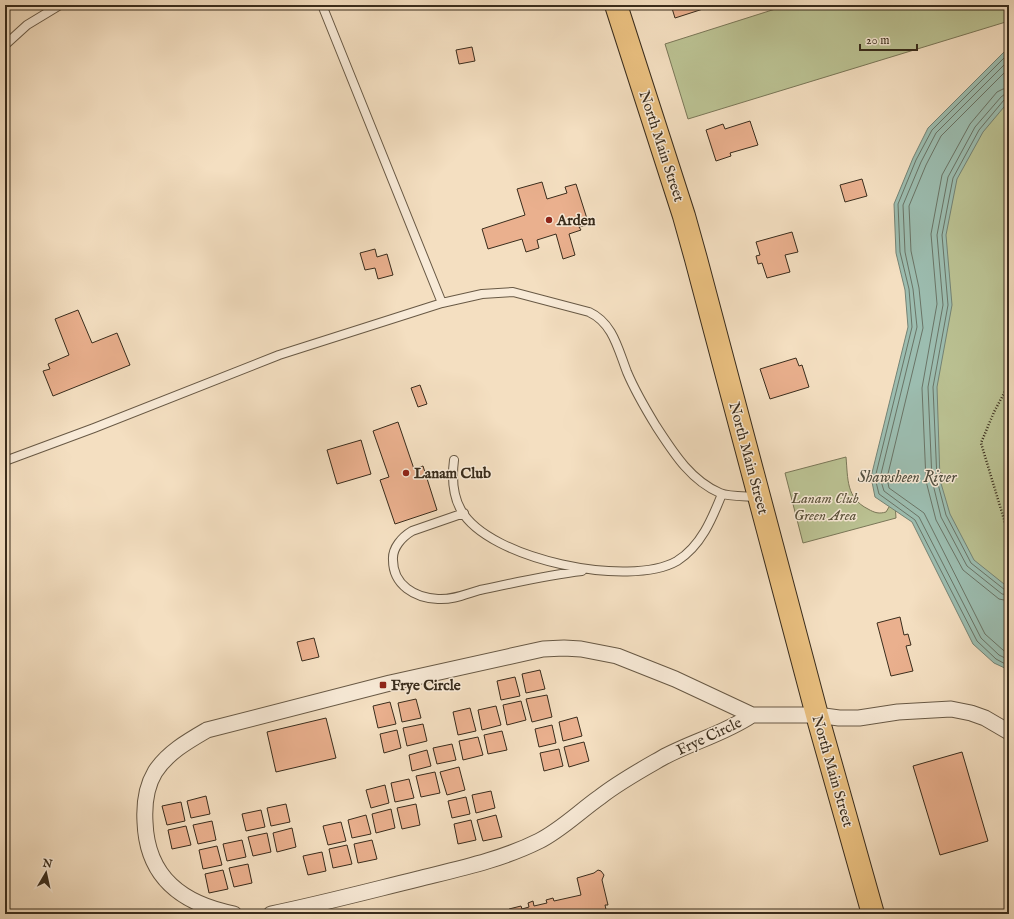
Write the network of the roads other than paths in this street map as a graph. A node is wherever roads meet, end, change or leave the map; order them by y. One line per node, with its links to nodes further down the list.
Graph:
1 (60, 5): 4 (lane)
2 (322, 5): 5 (lane)
3 (616, 5): 9 (main road, North Main Street)
4 (5, 44)
5 (442, 303): 7 (lane); 8 (lane)
6 (454, 460): 10 (lane)
7 (5, 461)
8 (722, 494): 9 (lane); 11 (lane)
9 (760, 498): 13 (main road, North Main Street)
10 (464, 513): 11 (lane); 11 (lane)
11 (595, 569)
12 (752, 715): 13 (street, Frye Circle); 15 (street, Frye Circle); 16 (street, Frye Circle)
13 (817, 715): 14 (street, Frye Circle); 17 (main road, North Main Street)
14 (1009, 732)
15 (234, 914)
16 (271, 914)
17 (873, 914)

